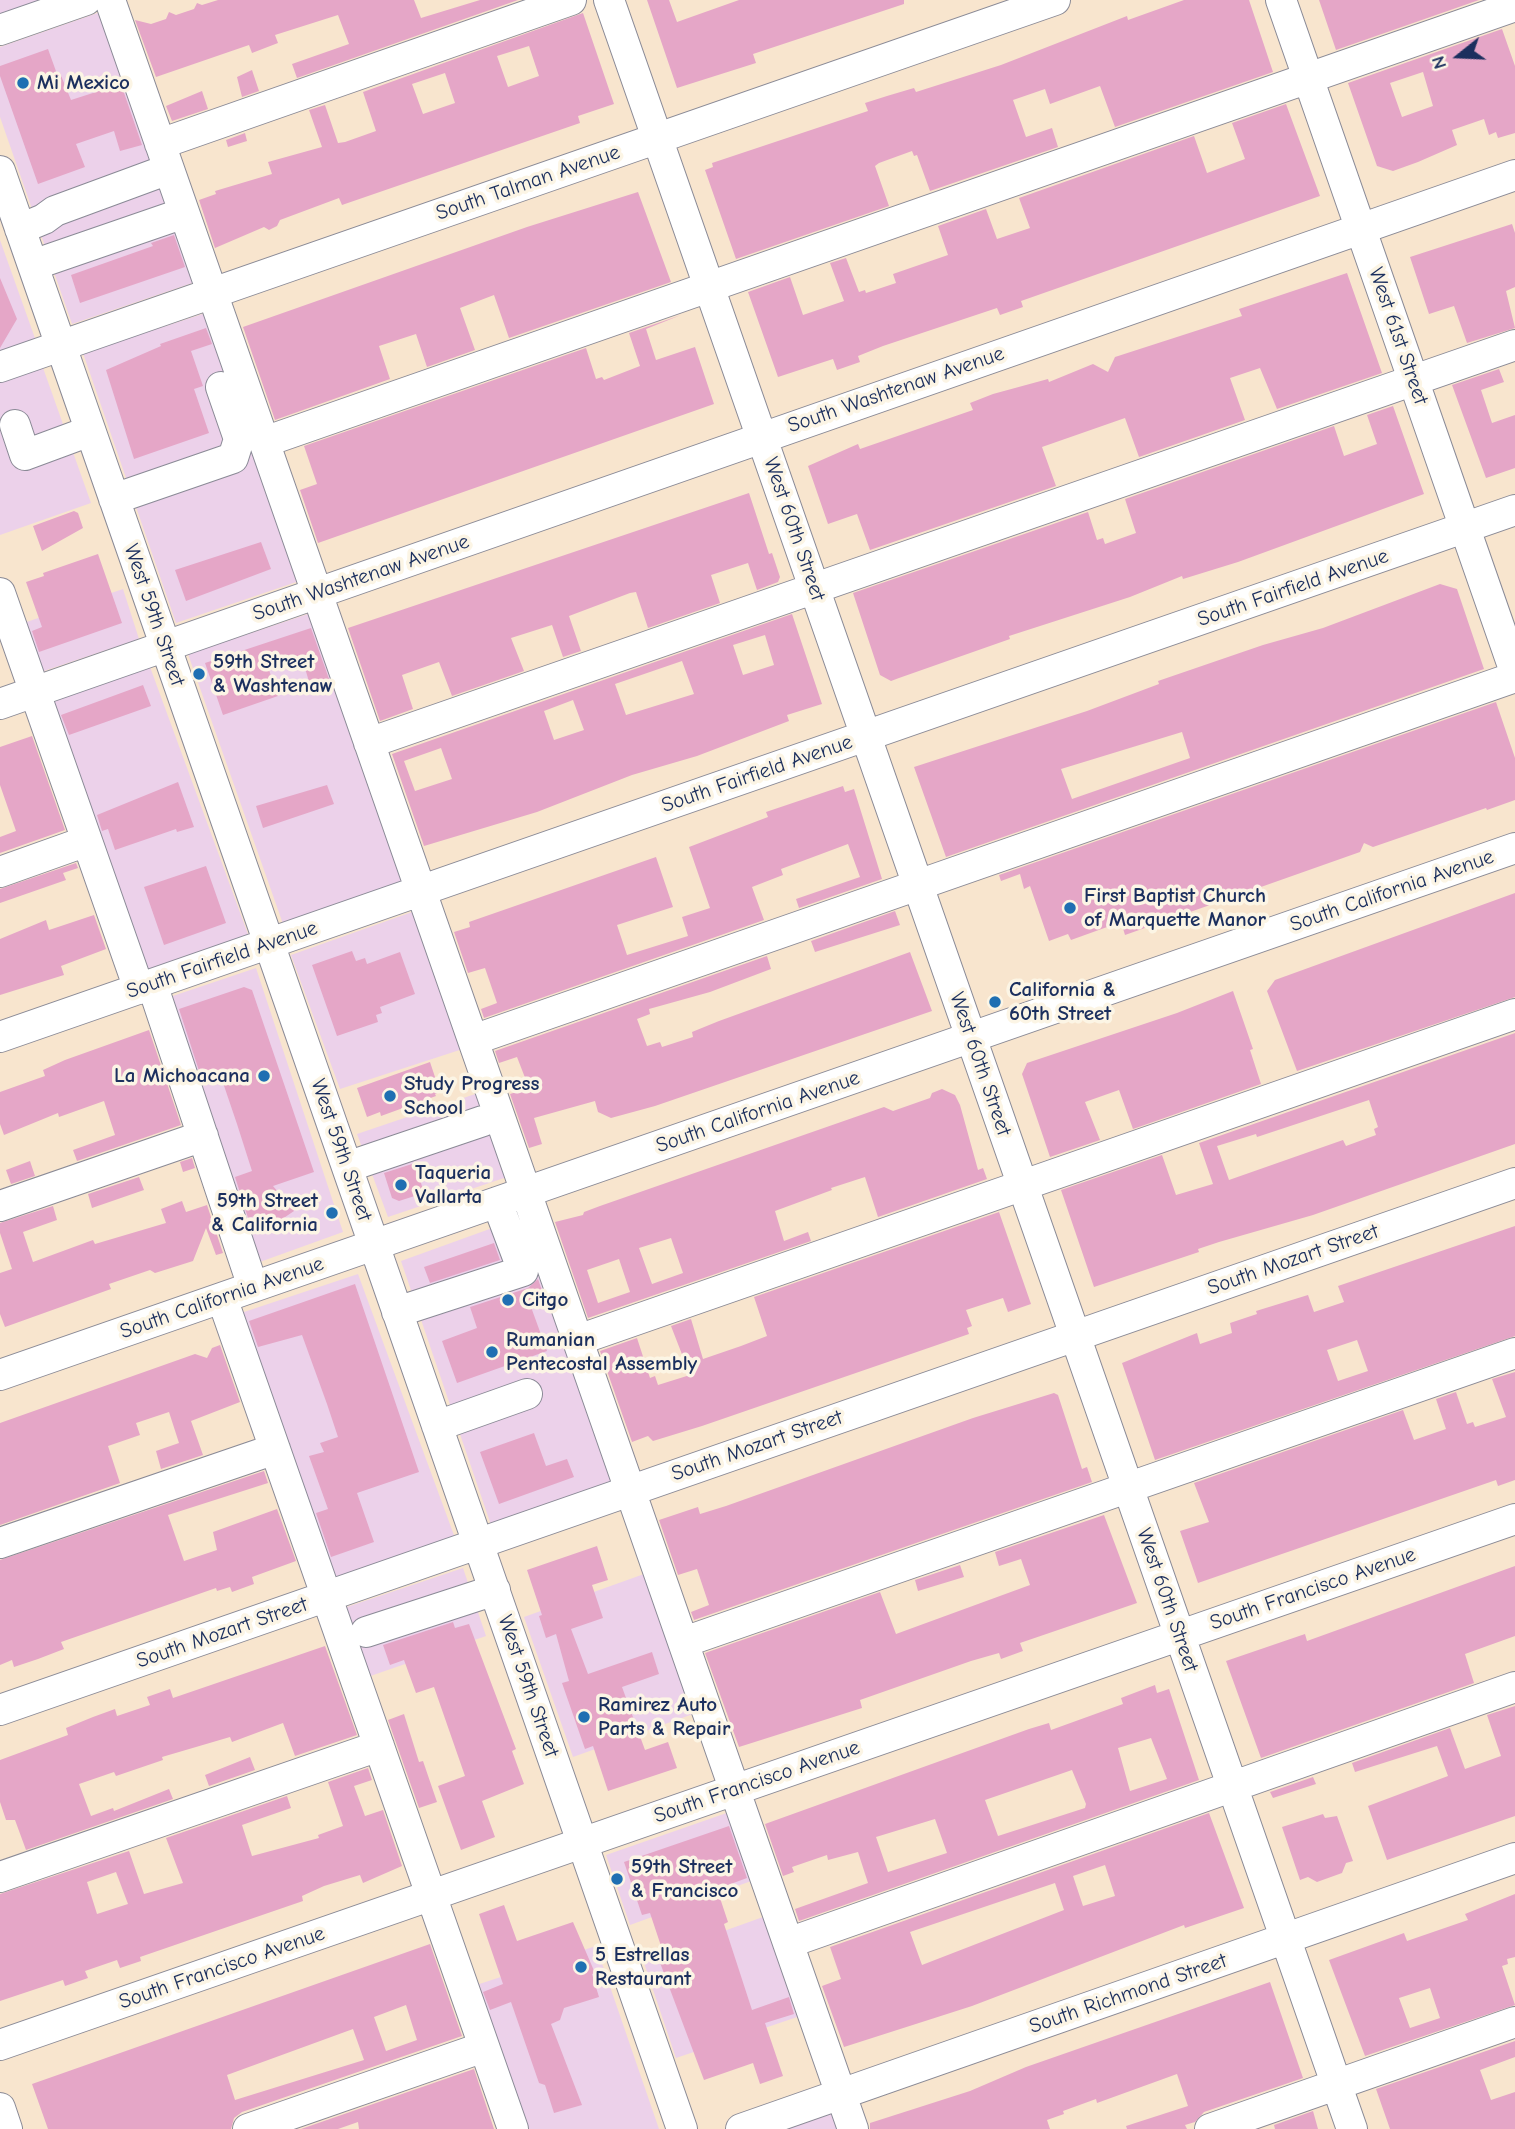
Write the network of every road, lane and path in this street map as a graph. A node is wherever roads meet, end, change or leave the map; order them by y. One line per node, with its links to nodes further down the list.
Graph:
1 (86, 0): 8 (street)
2 (110, 0): 11 (street)
3 (571, 0): 11 (street)
4 (609, 0): 10 (street, West 60th Street)
5 (1055, 0): 10 (street, South Talman Avenue)
6 (1281, 0): 9 (street, West 61st Street)
7 (1515, 6): 9 (street)
8 (0, 30)
9 (1308, 78): 16 (street, West 61st Street); 18 (street)
10 (658, 138): 18 (street, West 60th Street); 19 (street, South Talman Avenue)
11 (164, 156): 14 (street); 15 (street)
12 (0, 171): 15 (street, West 59th Street)
13 (1515, 175): 16 (street, South Washtenaw Avenue)
14 (184, 213): 17 (street); 19 (street)
15 (20, 229): 17 (street, West 59th Street)
16 (1360, 229): 23 (street, West 61st Street); 27 (street, South Washtenaw Avenue)
17 (33, 265): 21 (street, West 59th Street)
18 (709, 287): 27 (street, West 60th Street); 28 (street)
19 (212, 293): 21 (street, South Talman Avenue); 28 (street)
20 (1515, 345): 23 (street)
21 (61, 346): 22 (street, South Talman Avenue); 26 (street, West 59th Street)
22 (0, 367)
23 (1413, 380): 31 (street, West 61st Street); 32 (street)
24 (221, 387): 28 (street)
25 (15, 425): 26 (street)
26 (90, 431): 29 (street, West 59th Street)
27 (762, 437): 32 (street, West 60th Street); 34 (street, South Washtenaw Avenue)
28 (255, 438): 29 (street); 34 (street)
29 (114, 499): 35 (street, West 59th Street)
30 (1515, 510): 31 (street, South Fairfield Avenue)
31 (1465, 528): 36 (street, West 61st Street); 39 (street, South Fairfield Avenue)
32 (814, 588): 39 (street, West 60th Street); 40 (street)
33 (0, 593): 37 (street)
34 (317, 593): 35 (street, South Washtenaw Avenue); 40 (street)
35 (166, 646): 37 (street, South Washtenaw Avenue); 46 (street, West 59th Street)
36 (1515, 674): 44 (street)
37 (35, 692): 38 (street, South Washtenaw Avenue); 41 (street)
38 (0, 704)
39 (866, 736): 44 (street, West 60th Street); 45 (street, South Fairfield Avenue)
40 (369, 743): 45 (street)
41 (87, 842): 43 (street); 47 (street)
42 (1515, 848): 50 (street, South California Avenue)
43 (0, 872)
44 (918, 885): 50 (street, West 60th Street); 51 (street)
45 (421, 891): 46 (street, South Fairfield Avenue); 51 (street)
46 (269, 944): 47 (street, South Fairfield Avenue); 54 (street, West 59th Street)
47 (146, 986): 49 (street, South Fairfield Avenue); 53 (street)
48 (1515, 1014): 56 (street)
49 (0, 1037)
50 (971, 1037): 56 (street, West 60th Street); 57 (street, South California Avenue)
51 (473, 1040): 57 (street)
52 (483, 1121): 54 (street)
53 (203, 1136): 59 (street); 61 (street)
54 (347, 1167): 60 (street, West 59th Street)
55 (1515, 1183): 64 (street, South Mozart Street)
56 (1023, 1185): 64 (street, West 60th Street); 65 (street)
57 (526, 1192): 58 (street, South California Avenue); 65 (street)
58 (497, 1202): 60 (street, South California Avenue); 63 (street)
59 (0, 1206)
60 (374, 1245): 61 (street, South California Avenue); 63 (street, West 59th Street)
61 (253, 1287): 62 (street, South California Avenue)
62 (222, 1298): 67 (street, South California Avenue); 70 (street)
63 (397, 1312): 69 (street, West 59th Street)
64 (1075, 1336): 71 (street, West 60th Street); 72 (street, South Mozart Street)
65 (578, 1340): 72 (street)
66 (1515, 1353): 71 (street)
67 (0, 1375)
68 (527, 1394): 69 (street)
69 (437, 1426): 75 (street, West 59th Street)
70 (275, 1449): 74 (street); 78 (street)
71 (1127, 1486): 79 (street, West 60th Street); 80 (street)
72 (631, 1490): 75 (street, South Mozart Street); 80 (street)
73 (1515, 1519): 79 (street, South Francisco Avenue)
74 (0, 1543)
75 (478, 1544): 76 (street, South Mozart Street); 77 (street, West 59th Street)
76 (370, 1581): 77 (street); 78 (street, South Mozart Street)
77 (495, 1590): 86 (street, West 59th Street)
78 (327, 1596): 82 (street, South Mozart Street); 83 (street)
79 (1180, 1635): 84 (street, West 60th Street); 85 (street, South Francisco Avenue)
80 (684, 1642): 85 (street)
81 (1515, 1687): 84 (street)
82 (0, 1710)
83 (379, 1746): 88 (street); 89 (street)
84 (1232, 1787): 90 (street, West 60th Street); 91 (street)
85 (735, 1790): 86 (street, South Francisco Avenue); 91 (street)
86 (583, 1843): 89 (street, South Francisco Avenue); 101 (street, West 59th Street)
87 (1515, 1858): 90 (street, South Richmond Street)
88 (0, 1877)
89 (431, 1896): 93 (street, South Francisco Avenue); 94 (street)
90 (1285, 1939): 95 (street, West 60th Street); 96 (street, South Richmond Street)
91 (788, 1943): 96 (street)
92 (1515, 2022): 95 (street)
93 (0, 2045)
94 (485, 2047): 99 (street); 100 (street)
95 (1336, 2085): 104 (street); 105 (street, West 60th Street)
96 (841, 2094): 102 (street, South Richmond Street); 103 (street)
97 (0, 2108): 98 (street)
98 (8, 2129)
99 (248, 2129)
100 (513, 2129)
101 (682, 2129)
102 (741, 2129)
103 (853, 2129)
104 (1210, 2129)
105 (1352, 2129)

